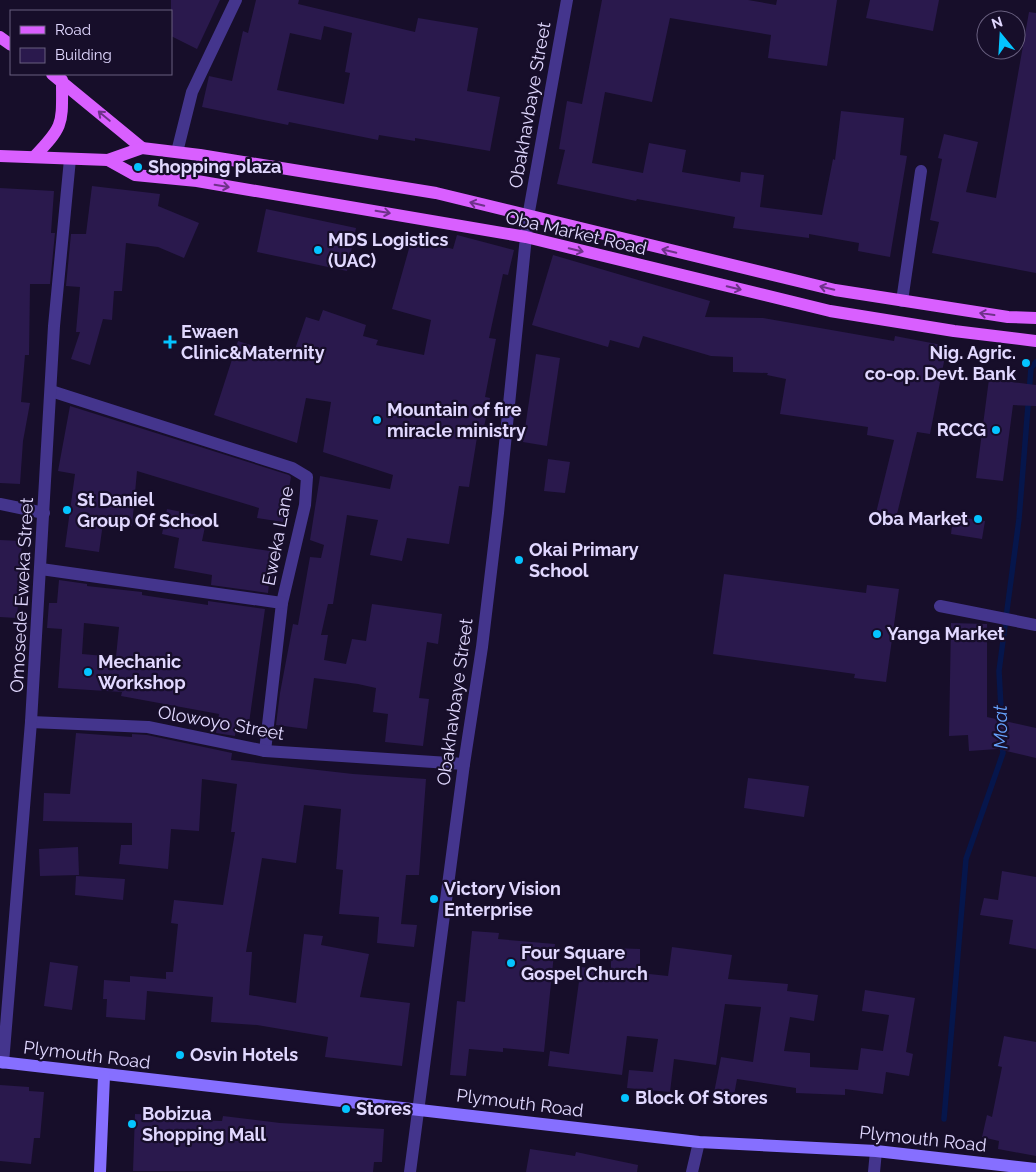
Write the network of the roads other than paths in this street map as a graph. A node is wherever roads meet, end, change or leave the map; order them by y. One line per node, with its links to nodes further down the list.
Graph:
1 (236, 0): 5 (street)
2 (567, 0): 11 (street, Obakhavbaye Street)
3 (57, 77): 4 (main road, one-way to 3); 7 (main road)
4 (142, 148): 5 (main road, Oba Market Road); 9 (main road)
5 (177, 152): 11 (main road, Oba Market Road, one-way to 5)
6 (0, 156): 7 (main road)
7 (34, 157): 8 (main road)
8 (70, 159): 9 (main road); 16 (street, Omosede Eweka Street)
9 (108, 160): 12 (main road, Oba Market Road, one-way to 12)
10 (921, 171): 13 (street)
11 (528, 217): 12 (street, Obakhavbaye Street); 13 (main road, Oba Market Road, one-way to 11)
12 (526, 237): 15 (main road, Oba Market Road, one-way to 15); 25 (street, Obakhavbaye Street)
13 (902, 301): 14 (main road, Oba Market Road, one-way to 13)
14 (1036, 318)
15 (1036, 340)
16 (51, 391): 18 (street, Omosede Eweka Street); 20 (street, Eweka Lane)
17 (0, 504): 18 (street)
18 (44, 513): 19 (street, Omosede Eweka Street)
19 (41, 569): 20 (street); 23 (street, Omosede Eweka Street)
20 (282, 603): 24 (street, Eweka Lane)
21 (940, 606): 22 (street)
22 (1036, 626)
23 (31, 722): 24 (street, Olowoyo Street); 26 (street, Omosede Eweka Street)
24 (265, 751): 25 (street, Olowoyo Street)
25 (464, 764): 28 (street, Obakhavbaye Street)
26 (1, 1063): 27 (street, Plymouth Road)
27 (104, 1076): 28 (street, Plymouth Road); 32 (street)
28 (420, 1109): 29 (street, Plymouth Road); 33 (street, Obakhavbaye Street)
29 (699, 1142): 30 (street, Plymouth Road); 34 (street)
30 (876, 1151): 31 (street, Plymouth Road); 35 (street)
31 (1036, 1170)
32 (100, 1172)
33 (410, 1172)
34 (692, 1172)
35 (874, 1172)

